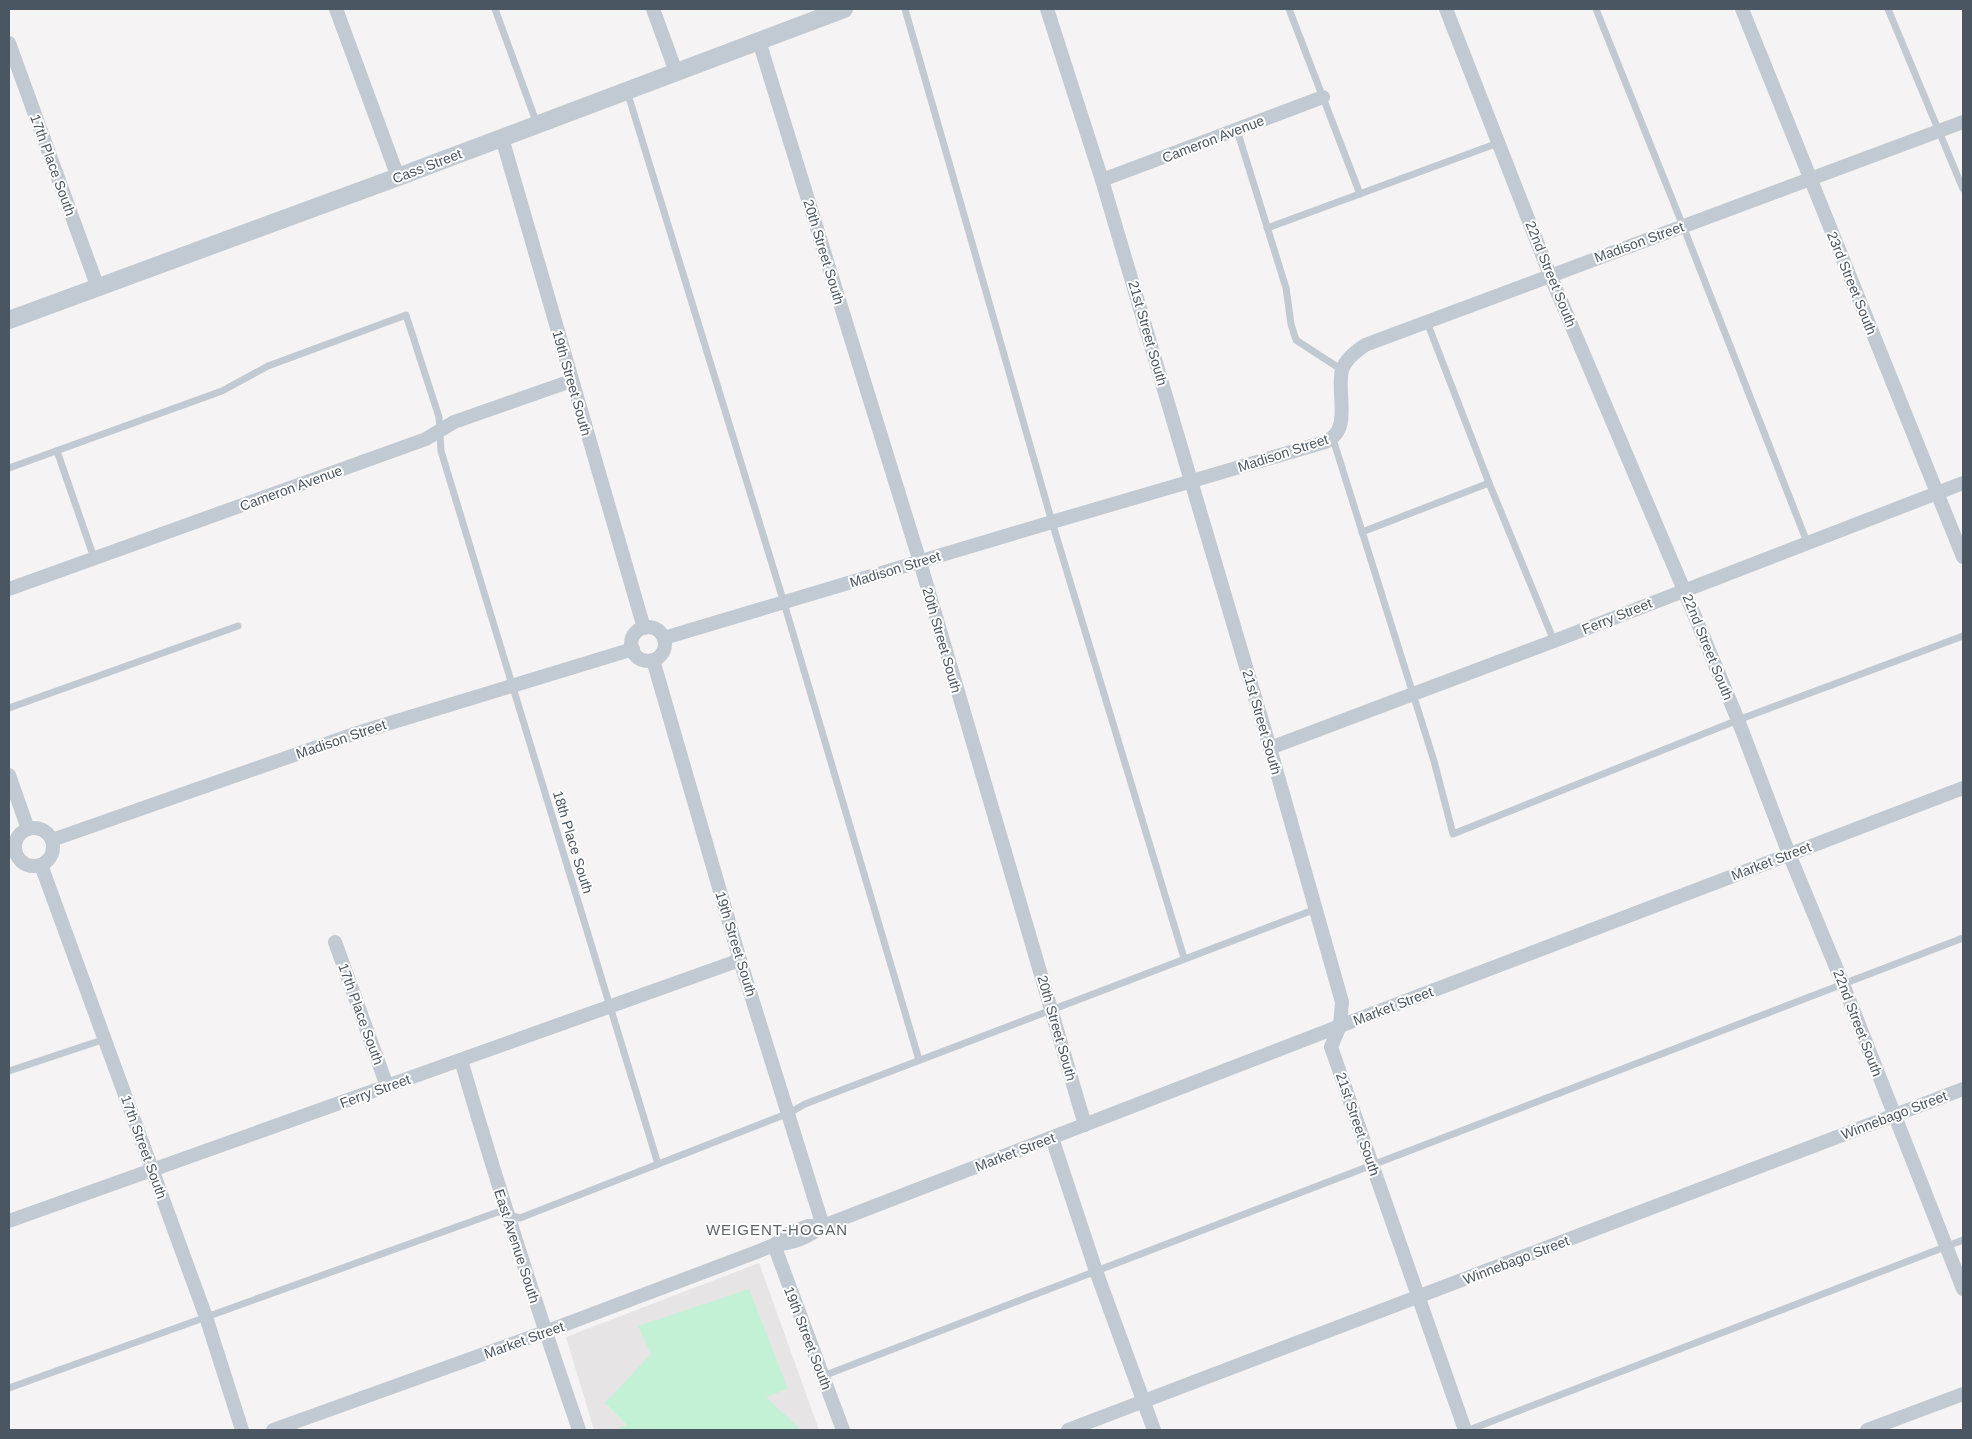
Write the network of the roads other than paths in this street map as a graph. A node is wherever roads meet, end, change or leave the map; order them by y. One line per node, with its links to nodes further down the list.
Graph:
1 (336, 9): 23 (street)
2 (495, 9): 18 (lane)
3 (653, 9): 14 (street)
4 (844, 9): 12 (street, Cass Street)
5 (905, 9): 44 (lane)
6 (1047, 9): 24 (street, 21st Street South)
7 (1289, 9): 16 (lane)
8 (1446, 9): 22 (street, 22nd Street South)
9 (1596, 9): 28 (lane)
10 (1742, 9): 25 (street, 23rd Street South)
11 (1888, 9): 20 (lane)
12 (759, 41): 14 (street, Cass Street); 49 (street, 20th Street South)
13 (9, 43): 31 (street, 17th Place South)
14 (676, 72): 15 (street, Cass Street)
15 (627, 90): 18 (street, Cass Street); 52 (lane)
16 (1323, 97): 19 (street, Cameron Avenue); 27 (lane)
17 (1963, 122): 20 (street, Madison Street)
18 (537, 124): 21 (street, Cass Street)
19 (1237, 130): 24 (street, Cameron Avenue); 29 (lane)
20 (1939, 132): 25 (street, Madison Street); 26 (lane)
21 (502, 138): 23 (street, Cass Street); 35 (street, 19th Street South)
22 (1498, 143): 27 (lane); 30 (street, 22nd Street South)
23 (398, 177): 31 (street, Cass Street)
24 (1102, 180): 40 (street, 21st Street South)
25 (1810, 180): 28 (street, Madison Street); 43 (street, 23rd Street South)
26 (1963, 189)
27 (1360, 194): 29 (lane)
28 (1683, 226): 30 (street, Madison Street); 46 (lane)
29 (1266, 228): 34 (lane)
30 (1550, 275): 33 (street, Madison Street); 51 (street, 22nd Street South)
31 (98, 288): 32 (street, Cass Street)
32 (9, 320)
33 (1426, 322): 34 (street, Madison Street); 41 (lane)
34 (1342, 370): 37 (street, Madison Street)
35 (571, 381): 36 (street, Cameron Avenue); 54 (street, 19th Street South)
36 (441, 430): 38 (lane, 18th Place South); 48 (street, Cameron Avenue); 60 (lane, 18th Place South)
37 (1334, 439): 40 (street, Madison Street); 45 (lane)
38 (57, 451): 39 (lane); 48 (lane)
39 (9, 468)
40 (1191, 482): 44 (street, Madison Street); 64 (street, 21st Street South)
41 (1489, 483): 45 (lane); 57 (lane)
42 (1963, 483): 43 (street, Ferry Street)
43 (1937, 493): 46 (street, Ferry Street); 47 (street, 23rd Street South)
44 (1052, 522): 49 (street, Madison Street); 75 (lane)
45 (1362, 532): 61 (lane)
46 (1807, 542): 51 (street, Ferry Street)
47 (1963, 557)
48 (94, 558): 50 (street, Cameron Avenue)
49 (920, 562): 52 (street, Madison Street); 79 (street, 20th Street South)
50 (9, 589)
51 (1684, 590): 57 (street, Ferry Street); 63 (street, 22nd Street South)
52 (784, 603): 56 (street, Madison Street); 83 (lane)
53 (238, 626): 62 (lane)
54 (644, 628): 56 (street); 58 (street)
55 (1963, 636): 63 (lane)
56 (664, 638): 59 (street)
57 (1554, 641): 61 (street, Ferry Street)
58 (633, 649): 59 (street); 60 (street, Madison Street)
59 (653, 660): 76 (street, 19th Street South)
60 (512, 685): 68 (street, Madison Street); 78 (lane, 18th Place South)
61 (1413, 694): 63 (lane); 64 (street, Ferry Street)
62 (9, 708)
63 (1738, 720): 69 (street, 22nd Street South)
64 (1270, 748): 72 (street, 21st Street South)
65 (9, 775): 67 (street)
66 (1963, 788): 69 (street, Market Street)
67 (28, 829): 68 (street); 70 (street)
68 (52, 840): 71 (street)
69 (1789, 854): 77 (street, 22nd Street South); 80 (street, Market Street)
70 (13, 856): 71 (street)
71 (41, 865): 81 (street, 17th Street South)
72 (1316, 909): 75 (lane); 80 (street, 21st Street South)
73 (1963, 938): 77 (lane)
74 (335, 942): 85 (street, 17th Place South)
75 (1184, 958): 79 (lane)
76 (740, 960): 78 (street, Ferry Street); 87 (street, 19th Street South)
77 (1843, 984): 88 (street, 22nd Street South); 92 (lane)
78 (610, 1006): 82 (street, Ferry Street); 91 (lane, 18th Place South)
79 (1051, 1009): 83 (lane); 89 (street, 20th Street South)
80 (1340, 1026): 89 (street, Market Street); 92 (street, 21st Street South)
81 (105, 1039): 84 (lane); 93 (street, 17th Street South)
82 (461, 1060): 85 (street, Ferry Street); 94 (street, East Avenue South)
83 (919, 1060): 87 (lane)
84 (9, 1071)
85 (387, 1086): 93 (street, Ferry Street)
86 (1963, 1089): 88 (street, Winnebago Street)
87 (789, 1113): 91 (lane); 96 (street, 19th Street South)
88 (1894, 1116): 99 (street, 22nd Street South); 102 (street, Winnebago Street)
89 (1085, 1125): 90 (street, Market Street)
90 (1052, 1138): 96 (street, Market Street); 100 (street)
91 (658, 1164): 94 (lane)
92 (1372, 1166): 100 (lane); 102 (street, 21st Street South)
93 (152, 1169): 95 (street, Ferry Street); 103 (street, 17th Street South)
94 (508, 1215): 103 (lane); 104 (street, East Avenue South)
95 (9, 1221)
96 (823, 1226): 98 (street, Market Street)
97 (1963, 1240): 99 (lane)
98 (774, 1245): 104 (street, Market Street); 105 (street, 19th Street South)
99 (1947, 1247): 101 (street, 22nd Street South); 116 (lane)
100 (1096, 1271): 105 (lane); 108 (street)
101 (1963, 1289)
102 (1418, 1297): 108 (street, Winnebago Street); 115 (street, 21st Street South)
103 (206, 1317): 106 (lane); 109 (street, 17th Street South)
104 (546, 1332): 110 (street, Market Street); 111 (street, East Avenue South)
105 (823, 1376): 112 (street, 19th Street South)
106 (9, 1388)
107 (1963, 1394): 117 (street)
108 (1144, 1401): 113 (street, Winnebago Street); 114 (street)
109 (242, 1430)
110 (273, 1430)
111 (579, 1430)
112 (843, 1430)
113 (1068, 1430)
114 (1154, 1430)
115 (1465, 1430)
116 (1469, 1430)
117 (1867, 1430)

